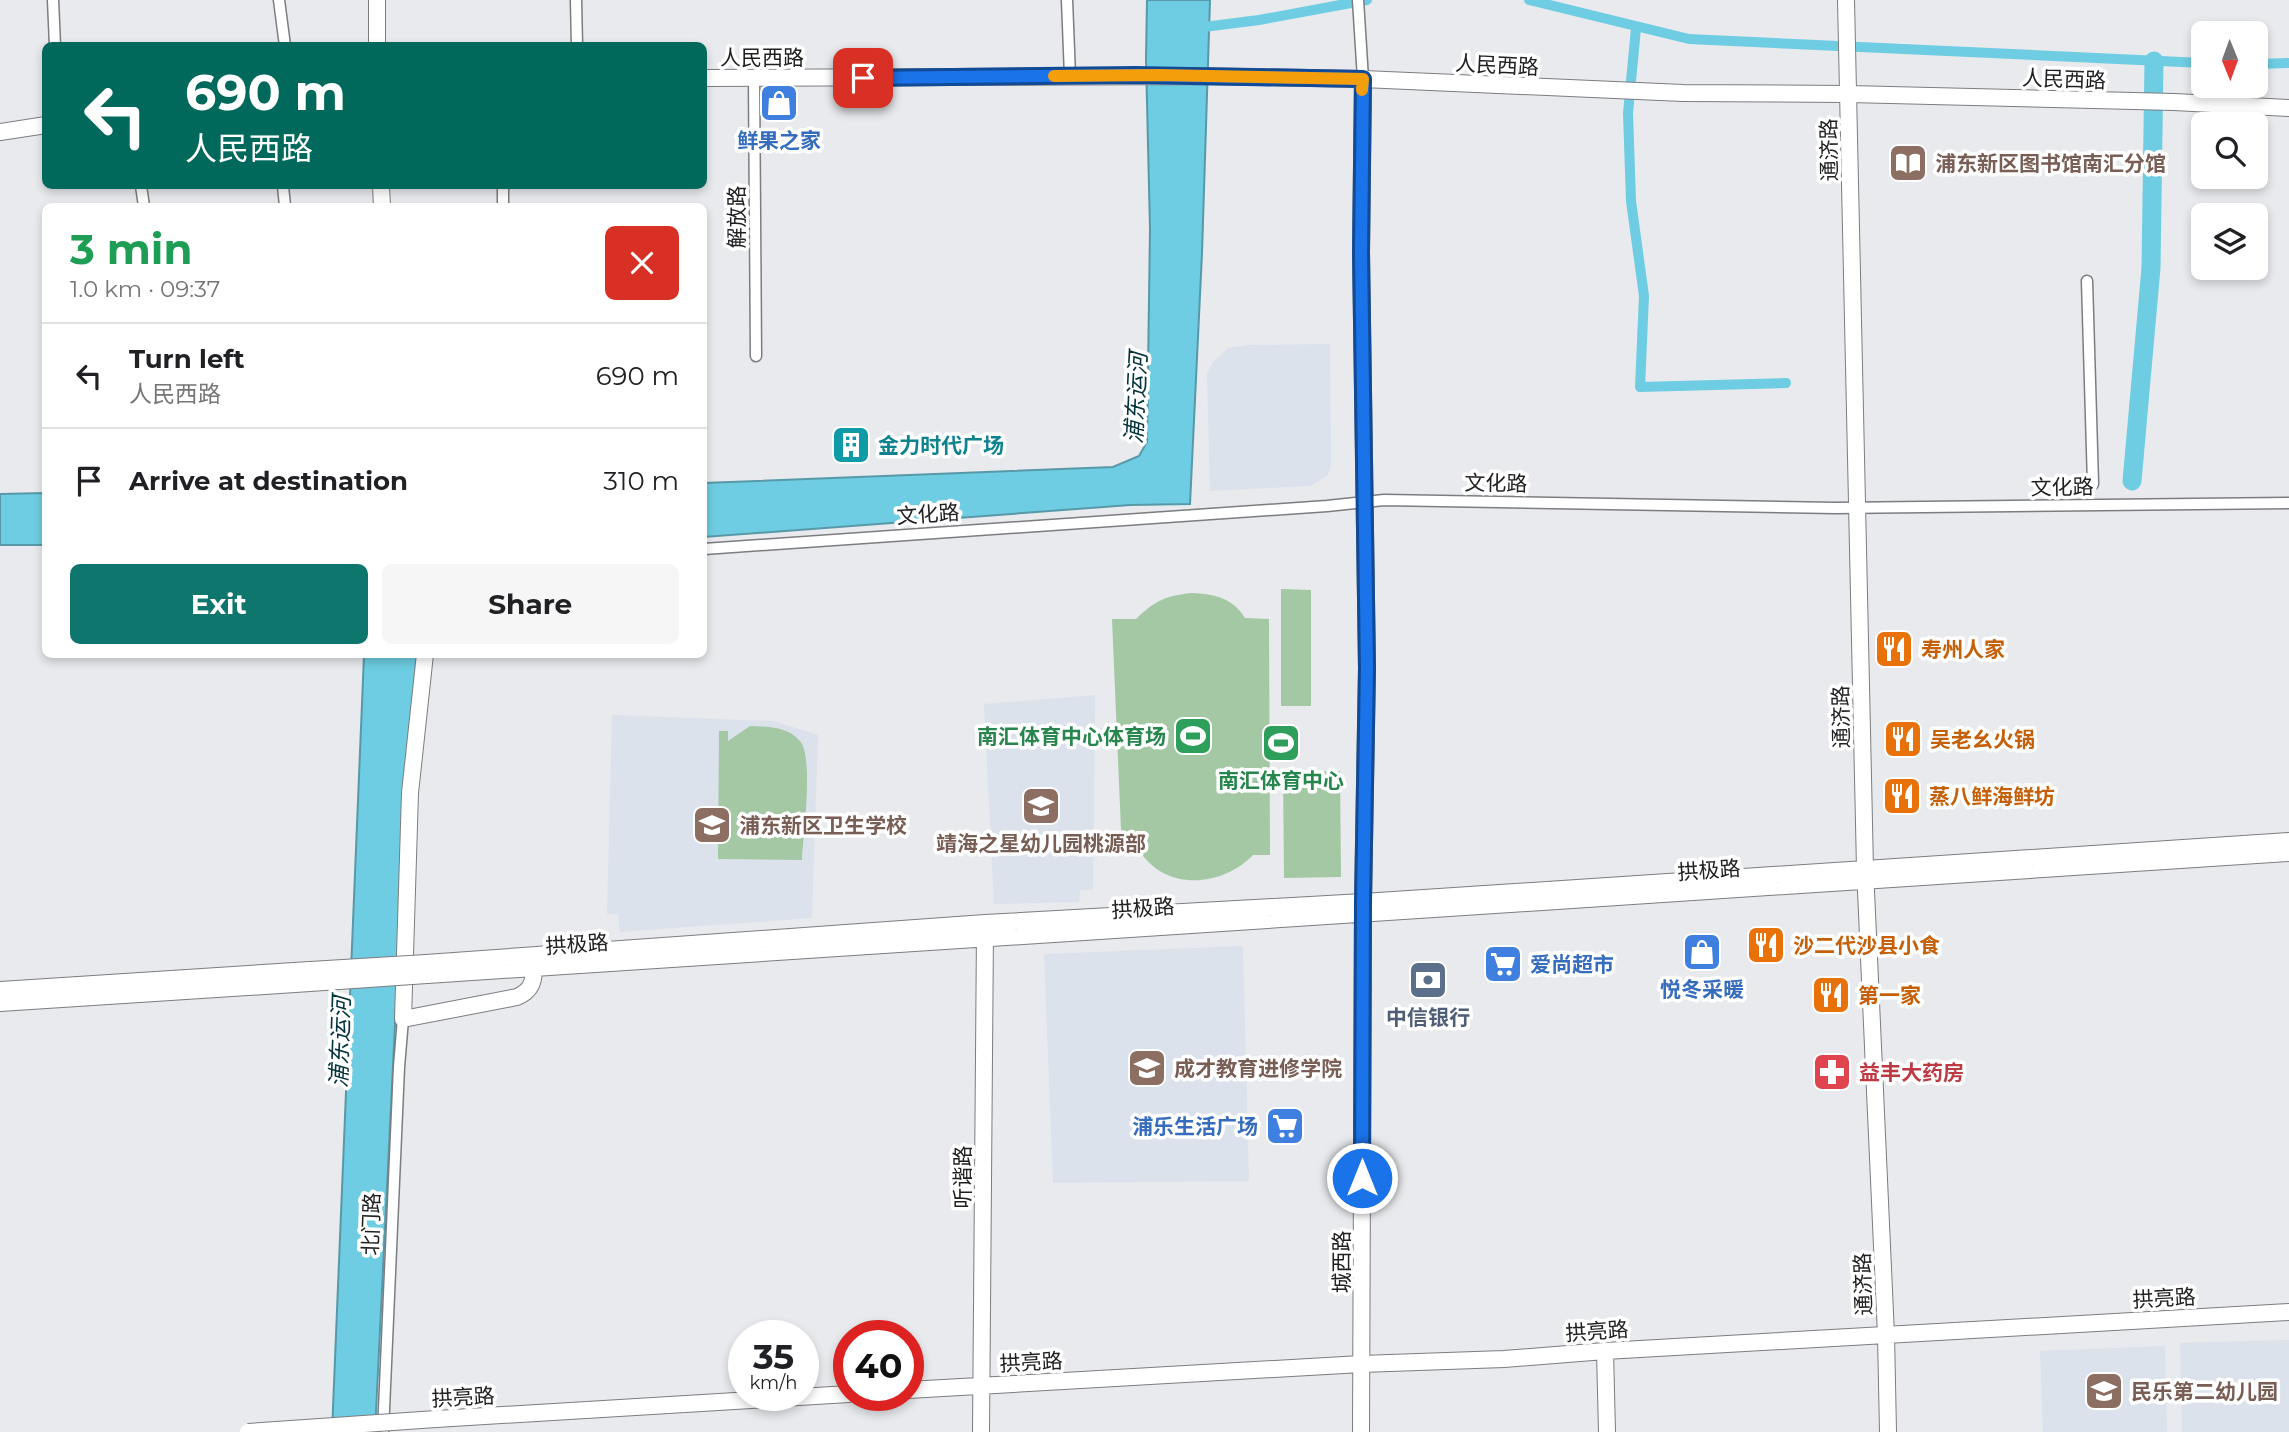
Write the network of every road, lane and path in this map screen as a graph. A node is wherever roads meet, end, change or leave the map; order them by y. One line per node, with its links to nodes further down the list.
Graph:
1 (53, 0): 8 (street)
2 (279, 0): 9 (street)
3 (377, 0): 10 (street)
4 (576, 0): 11 (street)
5 (1067, 0): 12 (street)
6 (1846, 0): 16 (street, 通济路)
7 (1358, 6): 15 (street, 城西路)
8 (55, 42)
9 (284, 42)
10 (377, 42)
11 (577, 42)
12 (1069, 76): 14 (street, 人民西路); 15 (street, 人民西路)
13 (707, 78): 14 (street, 人民西路)
14 (754, 78): 21 (street, 解放路)
15 (1363, 79): 16 (street, 人民西路); 23 (street, 城西路)
16 (1849, 94): 17 (street, 人民西路); 25 (street, 通济路)
17 (2289, 108)
18 (42, 126): 19 (street)
19 (0, 132)
20 (2087, 281): 22 (street)
21 (755, 356)
22 (2093, 484)
23 (1364, 502): 25 (street, 文化路); 26 (street, 文化路); 31 (street, 城西路)
24 (2289, 503): 25 (street, 文化路)
25 (1858, 508): 30 (street, 通济路)
26 (707, 549)
27 (425, 658): 38 (street, 北门路)
28 (2289, 841): 30 (street, 拱极路)
29 (2289, 853): 30 (street, 拱极路)
30 (1865, 875): 31 (street, 拱极路); 40 (street, 通济路)
31 (1363, 908): 32 (street, 拱极路); 42 (street, 城西路)
32 (985, 931): 33 (street, 拱极路); 34 (street, 拱极路); 43 (street, 听谐路)
33 (534, 968): 34 (street, 拱极路); 38 (street)
34 (426, 969): 35 (street, 拱极路, bridge)
35 (310, 977): 36 (street, 拱极路); 37 (street, 拱极路)
36 (0, 990)
37 (0, 1003)
38 (403, 1019): 47 (street, 北门路)
39 (2289, 1312): 40 (street, 拱亮路)
40 (1886, 1335): 41 (street, 拱亮路); 51 (street, 通济路)
41 (1605, 1351): 42 (street, 拱亮路); 50 (street)
42 (1361, 1364): 43 (street, 拱亮路); 49 (street, 城西路)
43 (982, 1386): 44 (street, 拱亮路); 48 (street, 听谐路)
44 (924, 1389)
45 (833, 1395): 46 (street, 拱亮路, bridge)
46 (248, 1432)
47 (383, 1432)
48 (981, 1432)
49 (1362, 1432)
50 (1607, 1432)
51 (1888, 1432)

